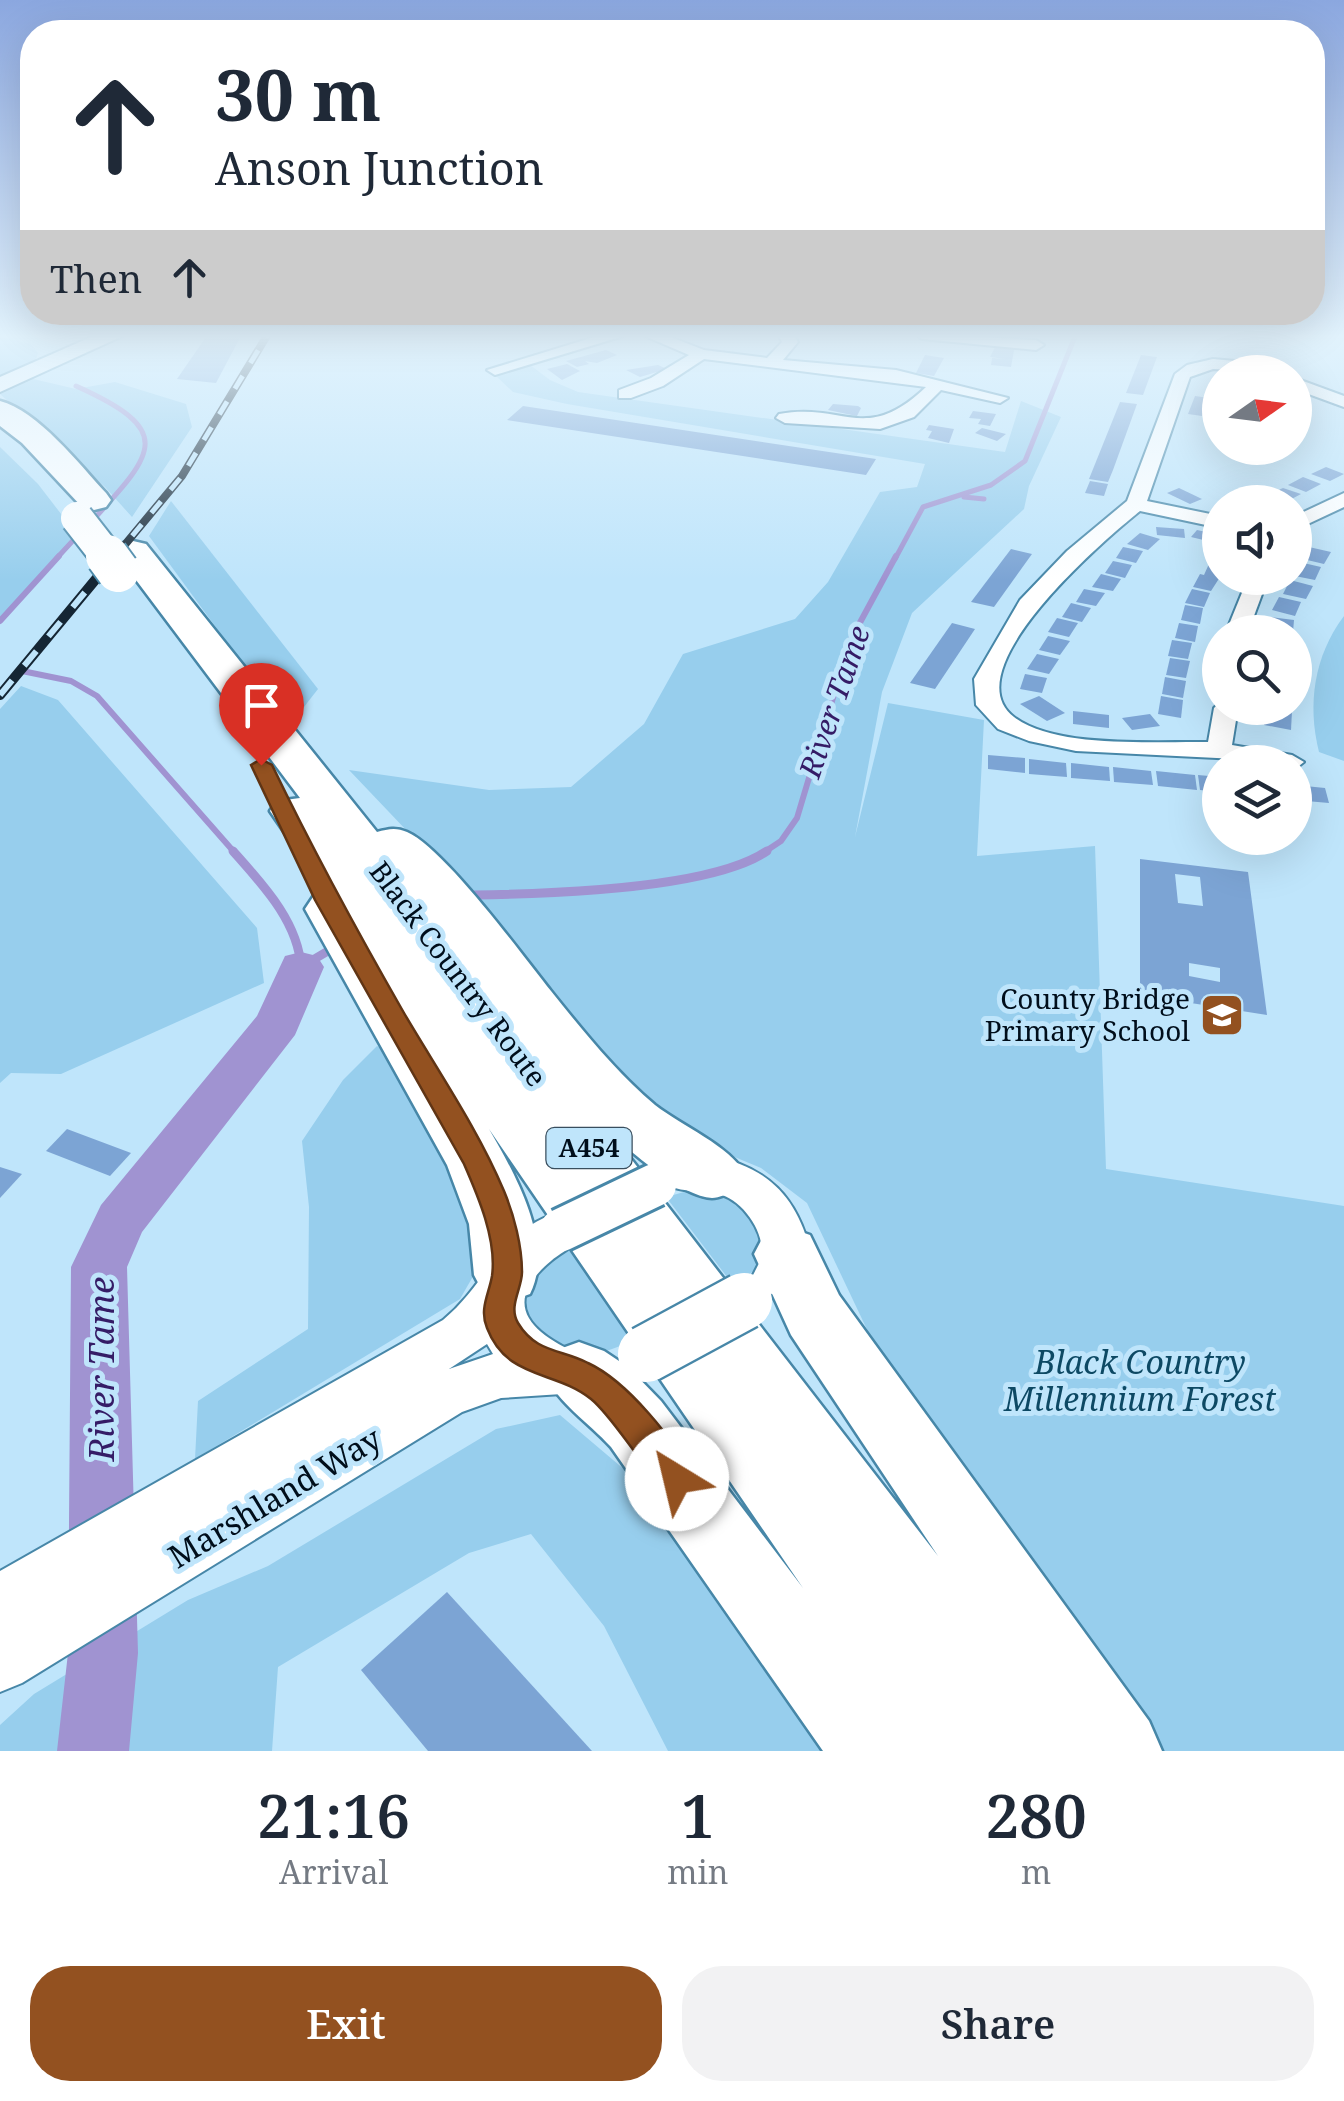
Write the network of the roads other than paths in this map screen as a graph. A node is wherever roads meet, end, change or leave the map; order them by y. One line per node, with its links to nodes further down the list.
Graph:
1 (7, 416): 10 (highway, Black Country Route / A454)
2 (817, 416): 6 (street)
3 (901, 416): 6 (street)
4 (1168, 416): 9 (street)
5 (786, 418): 6 (street)
6 (817, 420)
7 (0, 434): 10 (highway, Black Country Route / A454)
8 (1344, 498): 11 (street)
9 (1136, 504): 12 (street); 14 (street)
10 (85, 509): 13 (highway, Black Country Route / A454, bridge)
11 (1312, 515)
12 (1202, 518)
13 (261, 740): 15 (highway); 17 (highway); 22 (highway, Black Country Route / A454); 23 (highway, Black Country Route / A454)
14 (1202, 749)
15 (714, 1174): 16 (street); 17 (street, Marshland Way, bridge)
16 (766, 1278): 18 (street, bridge); 24 (highway)
17 (504, 1285): 18 (street); 19 (street, Marshland Way)
18 (595, 1366): 19 (street, Marshland Way); 21 (highway)
19 (188, 1523): 20 (street, Marshland Way)
20 (21, 1621)
21 (874, 1751)
22 (966, 1751)
23 (1036, 1751)
24 (1118, 1751)

